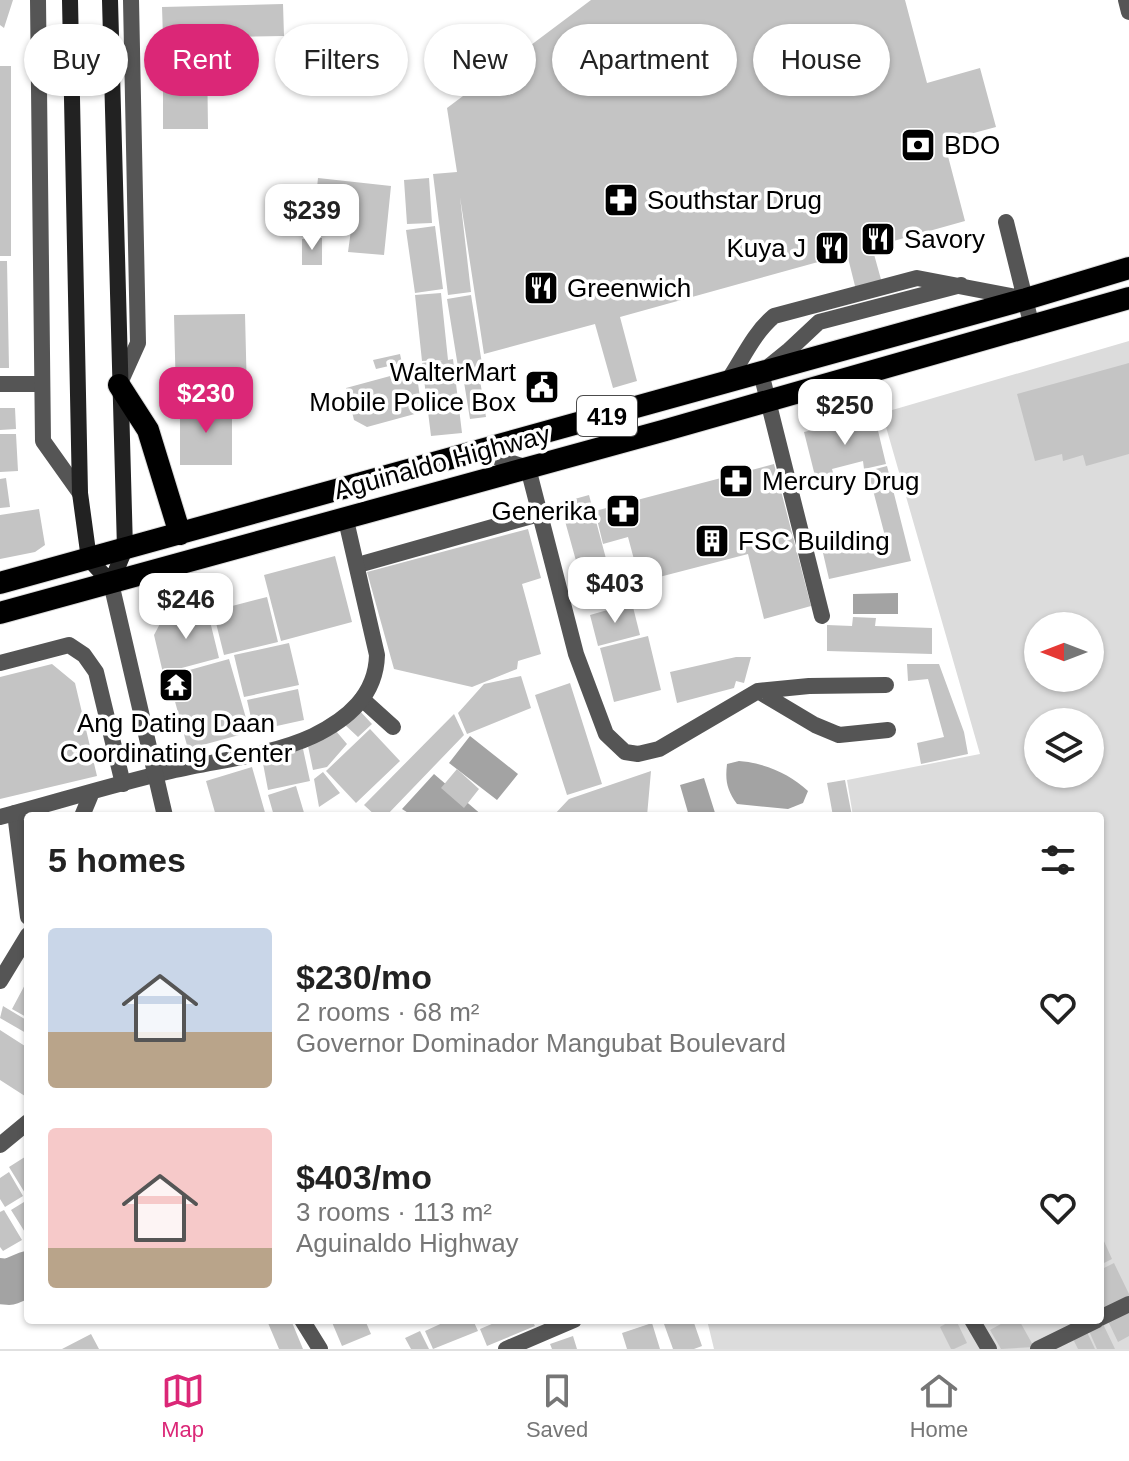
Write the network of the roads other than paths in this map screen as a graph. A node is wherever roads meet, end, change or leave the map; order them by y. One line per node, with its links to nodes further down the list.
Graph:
1 (38, 0): 7 (street)
2 (70, 0): 8 (main road)
3 (110, 0): 21 (main road)
4 (131, 0): 21 (street)
5 (1126, 0): 6 (street)
6 (1129, 12)
7 (38, 24)
8 (71, 24)
9 (38, 96): 20 (street)
10 (73, 96): 25 (main road)
11 (1006, 222): 15 (street)
12 (1129, 268): 15 (highway, Aguinaldo Highway / 419)
13 (961, 285): 15 (street); 17 (street); 18 (street)
14 (1129, 298): 16 (highway, Aguinaldo Highway / 419)
15 (1026, 299): 16 (street); 17 (highway, Aguinaldo Highway / 419)
16 (1032, 327): 22 (highway, Aguinaldo Highway / 419)
17 (761, 373): 18 (highway, Aguinaldo Highway / 419); 22 (street)
18 (727, 382): 23 (highway, Aguinaldo Highway / 419)
19 (0, 384): 20 (street)
20 (40, 384): 25 (street)
21 (119, 385): 28 (highway); 29 (main road)
22 (768, 401): 24 (highway, Aguinaldo Highway / 419); 35 (street)
23 (486, 449): 24 (street); 28 (highway, Aguinaldo Highway / 419)
24 (528, 468): 26 (street); 27 (highway, Aguinaldo Highway / 419)
25 (80, 493): 30 (main road)
26 (539, 514): 31 (street); 38 (street)
27 (345, 516): 33 (highway, Aguinaldo Highway / 419); 39 (street)
28 (180, 534): 29 (highway, Aguinaldo Highway / 419)
29 (125, 549): 30 (highway, Aguinaldo Highway / 419); 33 (main road)
30 (89, 559): 32 (highway, Aguinaldo Highway / 419); 33 (main road)
31 (365, 563)
32 (0, 583)
33 (111, 583): 34 (highway, Aguinaldo Highway / 419); 42 (street)
34 (0, 613)
35 (822, 616)
36 (0, 663): 43 (street)
37 (886, 685): 38 (street)
38 (758, 691): 41 (street)
39 (362, 699): 40 (street); 42 (street)
40 (393, 727)
41 (888, 730)
42 (156, 775): 43 (street); 46 (street)
43 (123, 784): 44 (street)
44 (92, 792): 45 (street); 47 (street)
45 (84, 812)
46 (164, 812)
47 (8, 815): 48 (street)
48 (24, 897)
49 (24, 942): 50 (street)
50 (0, 981)
51 (24, 1125): 52 (street)
52 (0, 1145)
53 (1129, 1304): 54 (street)
54 (1104, 1316)
55 (304, 1324): 59 (street)
56 (565, 1324): 60 (street)
57 (974, 1324): 61 (street)
58 (1088, 1324): 62 (street)
59 (320, 1349)
60 (506, 1349)
61 (989, 1349)
62 (1038, 1349)

